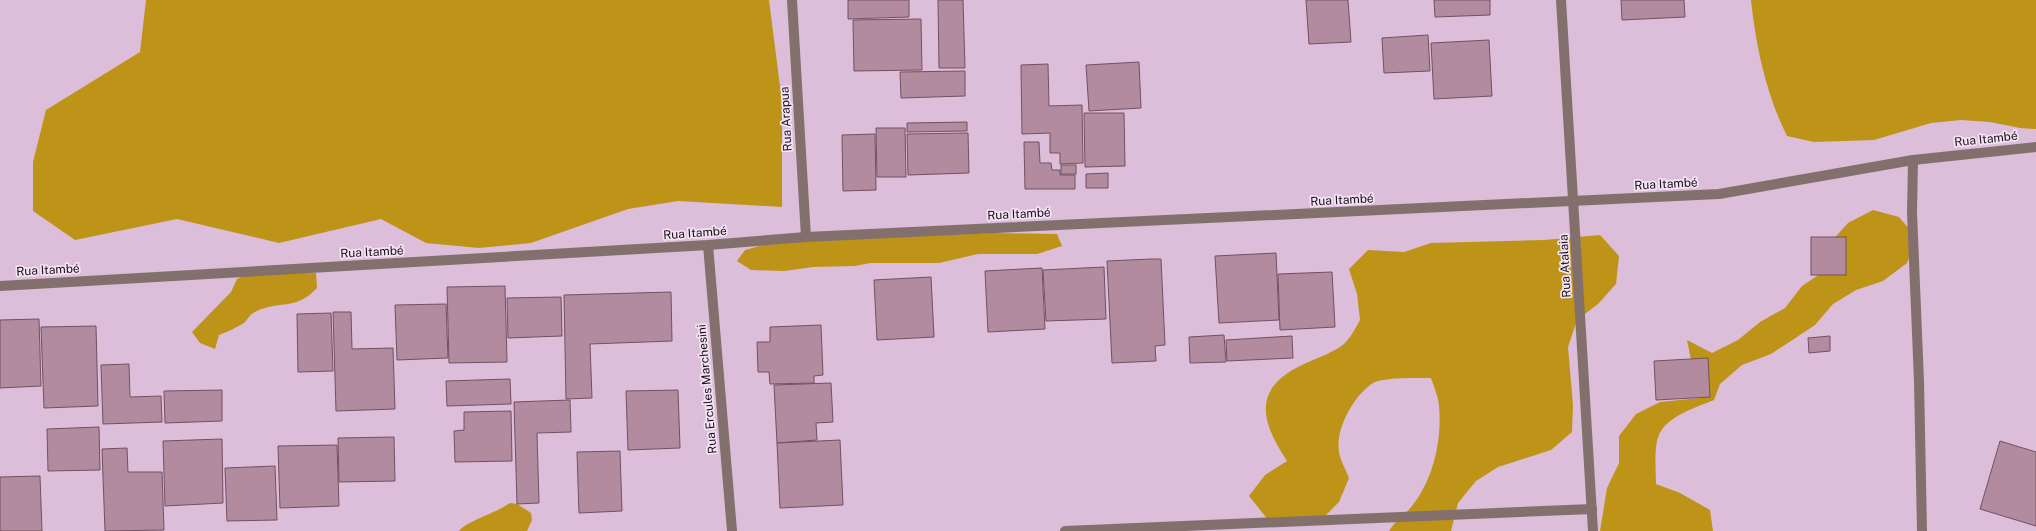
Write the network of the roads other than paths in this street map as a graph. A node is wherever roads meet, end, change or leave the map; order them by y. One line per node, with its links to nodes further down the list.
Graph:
1 (792, 0): 6 (street, Rua Arapua)
2 (1561, 0): 5 (street, Rua Atalaia)
3 (2036, 147): 4 (street, Rua Itambé)
4 (1913, 160): 5 (street, Rua Itambé); 13 (street)
5 (1574, 202): 6 (street, Rua Itambé); 9 (street, Rua Atalaia)
6 (806, 237): 7 (street, Rua Itambé)
7 (708, 245): 8 (street, Rua Itambé); 10 (street, Rua Ercules Marchesini)
8 (0, 286)
9 (1592, 509): 11 (street); 12 (street, Rua Atalaia)
10 (732, 531)
11 (1065, 531)
12 (1593, 531)
13 (1922, 531)

